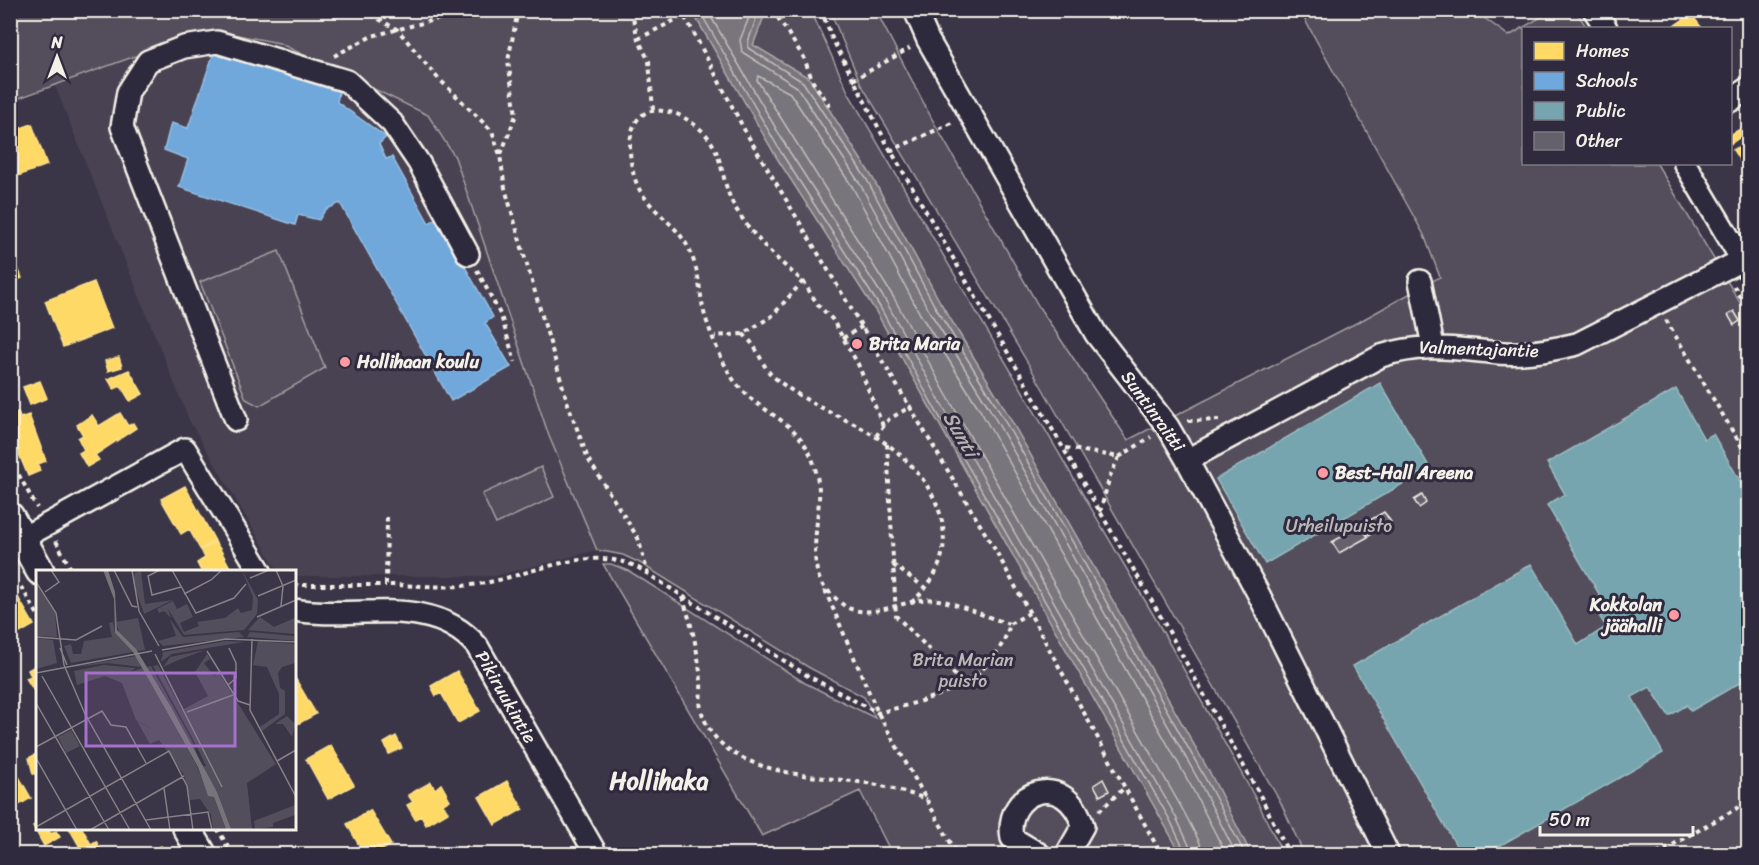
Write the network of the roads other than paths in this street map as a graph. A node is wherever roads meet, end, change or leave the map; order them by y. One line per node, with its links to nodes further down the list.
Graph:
1 (915, 10): 12 (street, Suntinraitti)
2 (1594, 10): 3 (street)
3 (1605, 27)
4 (1749, 88): 5 (street)
5 (1732, 100)
6 (1686, 165): 8 (street)
7 (468, 254): 11 (street)
8 (1745, 265): 10 (street, Valmentajantie)
9 (1420, 281): 10 (street)
10 (1433, 346): 12 (street, Valmentajantie)
11 (236, 420)
12 (1187, 460): 22 (street, Suntinraitti)
13 (14, 533): 14 (street); 15 (main road)
14 (259, 570)
15 (28, 574)
16 (298, 611): 19 (street, Pikiruukintie)
17 (188, 829): 18 (main road)
18 (202, 855)
19 (596, 855)
20 (1038, 855): 21 (street)
21 (1067, 855)
22 (1388, 855)

